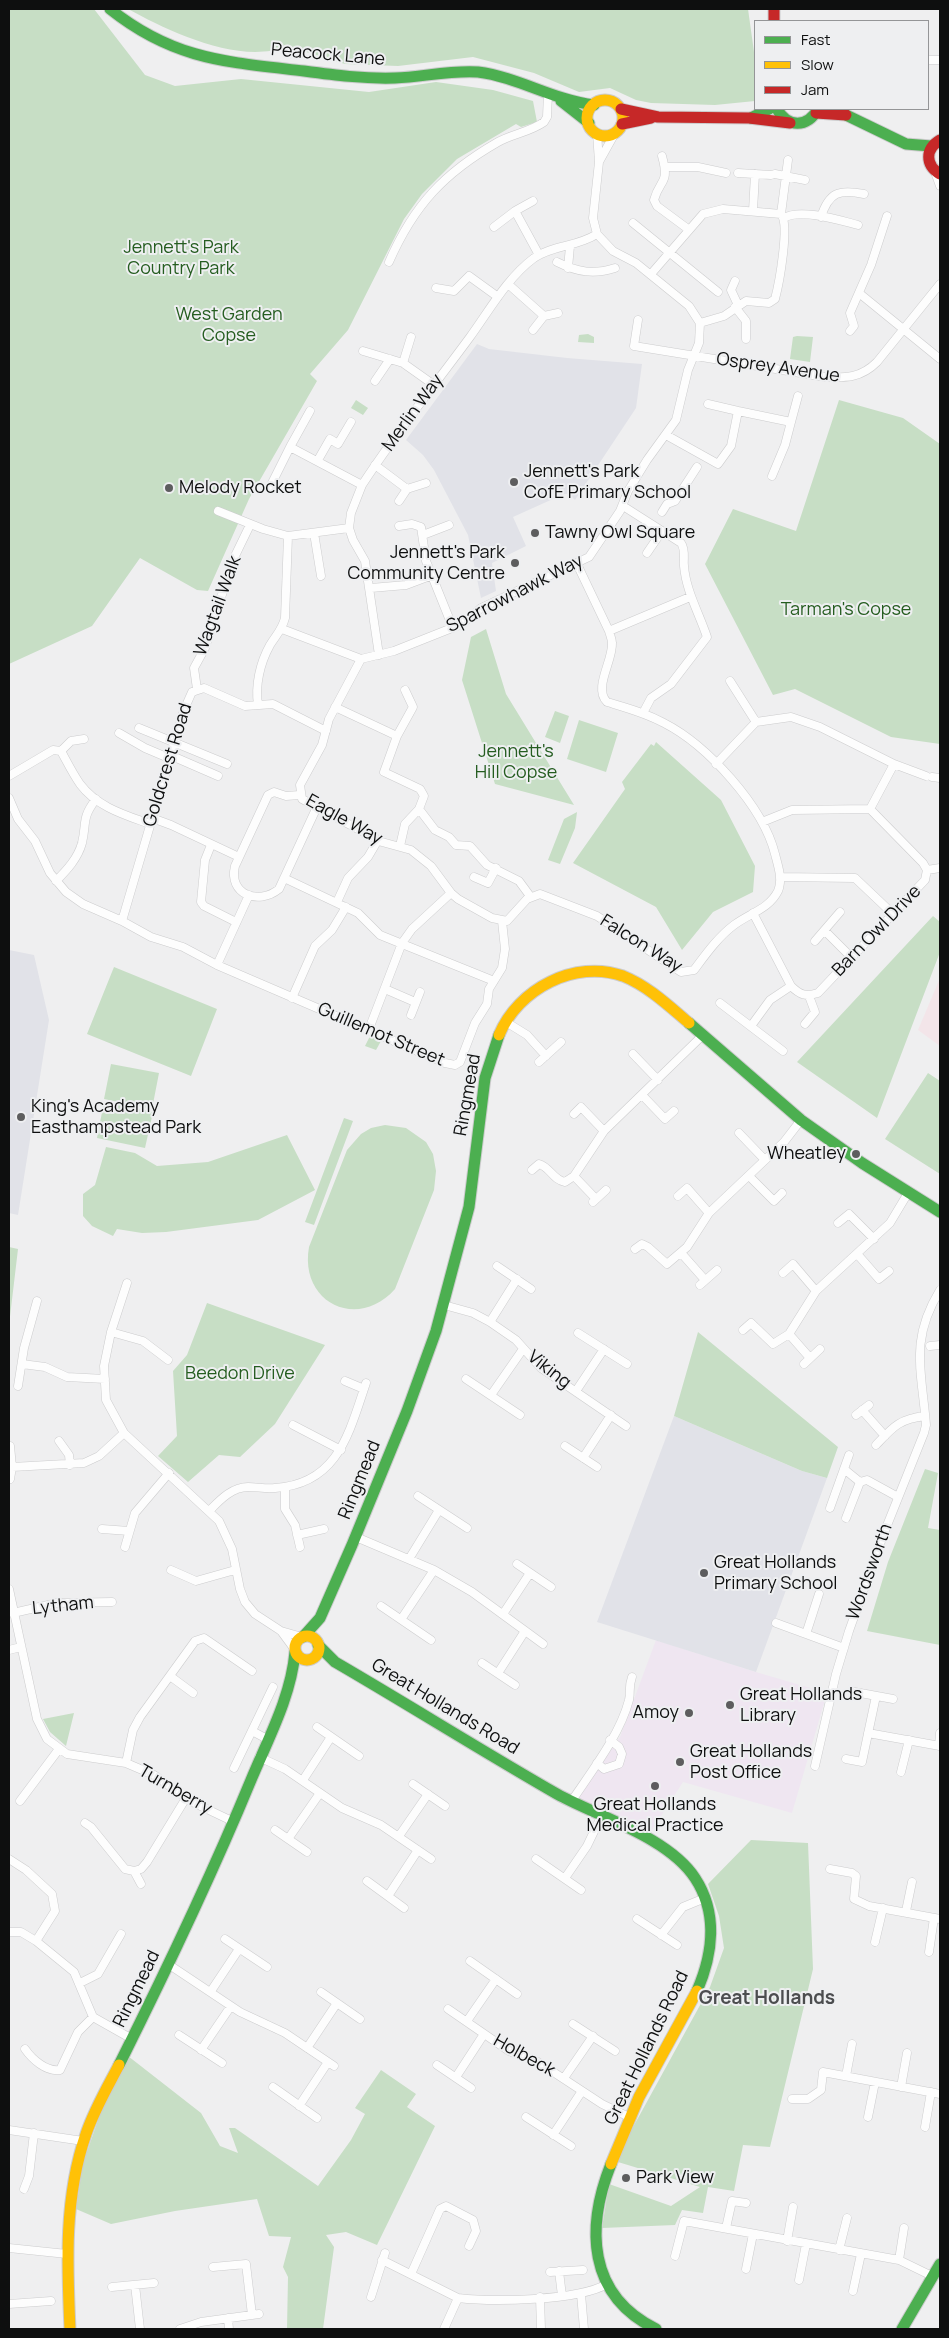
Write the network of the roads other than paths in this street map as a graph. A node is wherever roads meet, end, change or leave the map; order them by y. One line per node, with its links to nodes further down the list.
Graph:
1 (110, 9): 2 (street, Peacock Lane)
2 (551, 95): 3 (street, Peacock Lane); 11 (street, Peacock Lane); 43 (street)
3 (594, 104): 4 (street); 11 (street)
4 (620, 109): 9 (street); 13 (street)
5 (767, 110): 10 (street)
6 (777, 110): 12 (street)
7 (817, 111): 8 (street); 12 (street)
8 (843, 112): 16 (street)
9 (658, 117): 10 (street); 13 (street)
10 (749, 118): 12 (street)
11 (588, 123): 14 (street)
12 (790, 123)
13 (618, 129): 14 (street); 19 (street)
14 (597, 134): 19 (street)
15 (938, 142): 16 (street); 21 (street)
16 (906, 144): 21 (street)
17 (662, 156): 20 (street)
18 (788, 160): 25 (street)
19 (599, 162): 39 (street)
20 (665, 167): 23 (street); 38 (street)
21 (935, 169): 27 (street)
22 (738, 172): 24 (street)
23 (726, 173)
24 (755, 174): 25 (street); 31 (street)
25 (786, 176): 26 (street); 32 (street)
26 (805, 180)
27 (940, 186)
28 (864, 194): 34 (street)
29 (533, 201): 30 (street)
30 (515, 210): 37 (street); 42 (street)
31 (753, 211): 32 (street); 38 (street)
32 (782, 216): 34 (street); 55 (street)
33 (887, 216): 53 (street)
34 (821, 217): 36 (street)
35 (633, 223): 41 (street)
36 (858, 225)
37 (494, 227)
38 (688, 230): 41 (street)
39 (597, 234): 40 (street, Merlin Way); 47 (street)
40 (570, 246): 42 (street, Merlin Way); 45 (street)
41 (669, 252): 47 (street); 52 (street)
42 (539, 255): 49 (street, Merlin Way)
43 (388, 262)
44 (557, 262): 45 (street)
45 (568, 268): 46 (street)
46 (615, 268)
47 (651, 274): 59 (street)
48 (735, 281): 55 (street)
49 (508, 284): 54 (street, Merlin Way); 57 (street)
50 (940, 284): 61 (street, Osprey Avenue)
51 (436, 288): 54 (street)
52 (718, 292)
53 (859, 293): 61 (street); 62 (street)
54 (498, 297): 71 (street, Merlin Way)
55 (737, 306): 59 (street); 64 (street)
56 (558, 312): 57 (street)
57 (544, 316): 60 (street)
58 (638, 320): 66 (street, Osprey Avenue)
59 (700, 323): 66 (street, Sparrowhawk Way)
60 (533, 330)
61 (903, 330): 66 (street, Osprey Avenue); 68 (street)
62 (850, 331)
63 (411, 337): 69 (street)
64 (746, 339)
65 (363, 351): 67 (street)
66 (693, 355): 78 (street, Sparrowhawk Way)
67 (390, 359): 69 (street); 70 (street)
68 (940, 359)
69 (403, 363): 71 (street)
70 (375, 381)
71 (434, 385): 82 (street, Merlin Way)
72 (798, 396): 77 (street)
73 (708, 404): 75 (street)
74 (310, 411): 79 (street)
75 (738, 411): 77 (street); 81 (street)
76 (352, 422): 80 (street)
77 (791, 422): 83 (street)
78 (666, 435): 81 (street); 89 (street, Sparrowhawk Way)
79 (293, 448): 80 (street); 86 (street)
80 (318, 460): 85 (street)
81 (700, 462): 91 (street)
82 (375, 465): 85 (street, Merlin Way); 87 (street)
83 (772, 476)
84 (426, 483): 87 (street)
85 (362, 485): 95 (street, Merlin Way)
86 (269, 489)
87 (407, 489): 88 (street)
88 (399, 501)
89 (623, 506): 96 (street); 101 (street, Sparrowhawk Way)
90 (218, 511): 92 (street)
91 (662, 512)
92 (250, 525): 99 (street); 112 (street, Wagtail Walk)
93 (449, 525): 98 (street)
94 (399, 526): 98 (street)
95 (349, 528): 97 (street); 104 (street)
96 (662, 531): 100 (street); 105 (street)
97 (314, 533): 99 (street); 102 (street)
98 (422, 535): 103 (street)
99 (288, 536): 107 (street)
100 (647, 553)
101 (577, 564): 106 (street, Sparrowhawk Way); 108 (street)
102 (321, 576)
103 (430, 576): 104 (street); 106 (street)
104 (371, 588): 109 (street)
105 (690, 597): 108 (street); 116 (street)
106 (452, 628): 109 (street, Sparrowhawk Way)
107 (282, 629): 110 (street); 114 (street)
108 (609, 631): 116 (street)
109 (378, 655): 110 (street, Sparrowhawk Way)
110 (361, 659): 115 (street, Eagle Way)
111 (730, 681): 117 (street)
112 (197, 689): 114 (street, Goldcrest Road); 123 (street, Goldcrest Road)
113 (405, 690): 121 (street)
114 (258, 705): 119 (street, Goldcrest Road)
115 (335, 706): 119 (street, Eagle Way); 121 (street)
116 (643, 713): 127 (street)
117 (756, 722): 127 (street); 128 (street)
118 (139, 728): 123 (street)
119 (326, 731): 132 (street, Eagle Way)
120 (119, 733): 125 (street)
121 (397, 736): 136 (street)
122 (84, 738): 124 (street)
123 (175, 743): 125 (street, Goldcrest Road); 126 (street)
124 (61, 750): 129 (street); 134 (street)
125 (171, 758): 130 (street); 138 (street, Goldcrest Road)
126 (227, 764)
127 (716, 764): 139 (street)
128 (894, 764): 131 (street); 137 (street)
129 (9, 776)
130 (218, 776)
131 (933, 777)
132 (300, 796): 135 (street, Eagle Way); 143 (street)
133 (9, 798): 150 (street, Guillemot Street)
134 (96, 799): 138 (street); 150 (street)
135 (316, 809): 140 (street, Eagle Way); 149 (street)
136 (419, 809): 142 (street); 144 (street)
137 (870, 809): 139 (street); 146 (street, Barn Owl Drive)
138 (151, 821): 141 (street); 159 (street, Goldcrest Road)
139 (762, 822): 148 (street)
140 (378, 840): 142 (street, Eagle Way); 154 (street)
141 (211, 845): 143 (street); 161 (street)
142 (400, 846): 151 (street, Eagle Way)
143 (239, 857): 152 (street)
144 (496, 868): 147 (street); 153 (street)
145 (940, 868): 146 (street)
146 (927, 870): 158 (street, Barn Owl Drive)
147 (474, 877)
148 (780, 877): 157 (street, Falcon Way); 158 (street)
149 (284, 878): 152 (street); 154 (street)
150 (56, 881): 159 (street, Guillemot Street)
151 (451, 893): 160 (street, Eagle Way); 164 (street)
152 (249, 895): 161 (street)
153 (530, 896): 157 (street, Falcon Way); 160 (street)
154 (337, 902): 155 (street)
155 (346, 907): 164 (street); 172 (street)
156 (840, 912): 162 (street)
157 (753, 913): 168 (street)
158 (893, 914): 165 (street, Barn Owl Drive)
159 (122, 920): 166 (street, Guillemot Street)
160 (502, 921): 167 (street, Guillemot Street)
161 (236, 922): 166 (street)
162 (825, 931): 163 (street); 165 (street)
163 (815, 941)
164 (402, 943): 167 (street); 169 (street)
165 (852, 958): 171 (street, Barn Owl Drive)
166 (217, 965): 172 (street, Guillemot Street)
167 (494, 981): 179 (street, Guillemot Street)
168 (792, 986): 171 (street); 178 (street)
169 (384, 989): 173 (street); 179 (street)
170 (420, 992): 173 (street)
171 (809, 996): 177 (street)
172 (292, 998): 179 (street, Guillemot Street)
173 (415, 1002): 175 (street)
174 (720, 1002): 178 (street)
175 (411, 1015)
176 (506, 1022): 180 (street, Ringmead); 184 (street); 218 (street, Ringmead)
177 (805, 1024)
178 (751, 1026): 182 (street)
179 (369, 1029)
180 (702, 1036): 186 (street); 190 (street, Ringmead)
181 (561, 1042): 184 (street)
182 (783, 1051)
183 (633, 1054): 186 (street)
184 (546, 1056): 185 (street)
185 (539, 1062)
186 (658, 1080): 187 (street)
187 (642, 1096): 188 (street); 191 (street)
188 (674, 1111)
189 (574, 1114): 191 (street)
190 (801, 1120): 193 (street); 199 (street, Ringmead)
191 (604, 1131): 195 (street)
192 (739, 1133): 193 (street)
193 (764, 1159): 196 (street)
194 (532, 1170): 195 (street)
195 (574, 1176): 197 (street)
196 (749, 1176): 198 (street); 202 (street)
197 (606, 1190)
198 (782, 1193)
199 (908, 1193): 201 (street, Ringmead); 204 (street)
200 (678, 1196): 202 (street)
201 (940, 1212)
202 (709, 1213): 206 (street)
203 (838, 1223): 204 (street)
204 (874, 1239): 207 (street)
205 (635, 1250): 206 (street)
206 (682, 1254): 209 (street)
207 (858, 1255): 210 (street); 215 (street)
208 (497, 1266): 212 (street)
209 (718, 1270)
210 (889, 1271)
211 (784, 1273): 215 (street)
212 (517, 1279): 214 (street); 219 (street)
213 (128, 1283): 221 (street)
214 (531, 1289)
215 (816, 1291): 223 (street)
216 (939, 1294): 245 (street, Wordsworth)
217 (37, 1301): 233 (street)
218 (444, 1304): 219 (street, Viking); 276 (street, Ringmead)
219 (490, 1322): 226 (street, Viking)
220 (744, 1330): 223 (street)
221 (112, 1332): 229 (street); 236 (street)
222 (578, 1332): 227 (street)
223 (789, 1334): 230 (street)
224 (940, 1345): 225 (street)
225 (930, 1346)
226 (522, 1349): 240 (street, Viking); 241 (street, Viking)
227 (604, 1349): 234 (street); 240 (street, Viking)
228 (820, 1349): 230 (street)
229 (158, 1354): 231 (street); 232 (street)
230 (810, 1358): 235 (street)
231 (168, 1360)
232 (152, 1361)
233 (22, 1364): 236 (street); 239 (street)
234 (628, 1364)
235 (804, 1364)
236 (105, 1379): 248 (street)
237 (466, 1379): 241 (street)
238 (345, 1381): 254 (street)
239 (18, 1386)
240 (576, 1391): 244 (street, Viking)
241 (491, 1396): 243 (street)
242 (869, 1405): 249 (street)
243 (520, 1415)
244 (611, 1416): 247 (street, Viking); 256 (street)
245 (925, 1416): 249 (street); 266 (street, Wordsworth)
246 (293, 1425): 254 (street)
247 (626, 1426)
248 (124, 1433): 257 (street); 261 (street)
249 (885, 1436): 251 (street)
250 (59, 1441): 257 (street)
251 (876, 1445)
252 (10, 1446): 258 (street)
253 (565, 1446): 256 (street)
254 (341, 1450): 264 (street)
255 (849, 1455): 260 (street)
256 (583, 1458): 259 (street)
257 (70, 1465): 258 (street)
258 (12, 1467): 262 (street)
259 (597, 1467)
260 (844, 1469): 263 (street); 267 (street)
261 (169, 1473): 268 (street); 274 (street)
262 (10, 1478)
263 (860, 1482): 266 (street); 270 (street)
264 (285, 1487): 268 (street); 275 (street)
265 (418, 1496): 269 (street)
266 (898, 1497): 303 (street, Wordsworth)
267 (830, 1508)
268 (210, 1510): 282 (street)
269 (439, 1510): 272 (street); 279 (street)
270 (846, 1518)
271 (324, 1528): 275 (street)
272 (467, 1528)
273 (102, 1529): 274 (street)
274 (130, 1531): 277 (street)
275 (297, 1535): 278 (street)
276 (356, 1537): 279 (street); 293 (street, Ringmead)
277 (124, 1547)
278 (300, 1547)
279 (409, 1559): 283 (street)
280 (517, 1564): 284 (street)
281 (171, 1570): 282 (street)
282 (235, 1570): 295 (street)
283 (434, 1570): 291 (street); 292 (street)
284 (530, 1573): 285 (street); 291 (street)
285 (551, 1587)
286 (9, 1589): 290 (street, Turnberry)
287 (820, 1594): 297 (street)
288 (112, 1602): 290 (street, Lytham)
289 (381, 1606): 292 (street)
290 (13, 1613): 302 (street, Turnberry)
291 (502, 1614): 296 (street)
292 (402, 1618): 299 (street)
293 (318, 1621): 298 (street, Ringmead); 300 (street, Ringmead)
294 (776, 1623): 297 (street)
295 (281, 1631): 298 (street); 305 (street)
296 (525, 1631): 301 (street); 310 (street)
297 (806, 1634): 303 (street)
298 (303, 1637): 300 (street); 305 (street)
299 (431, 1640)
300 (318, 1644): 306 (street); 307 (street, Great Hollands Road)
301 (543, 1644)
302 (20, 1647): 304 (street); 329 (street, Turnberry)
303 (844, 1648): 335 (street, Wordsworth)
304 (9, 1650)
305 (295, 1651): 306 (street); 312 (street, Ringmead)
306 (311, 1660): 307 (street, Great Hollands Road); 312 (street, Ringmead)
307 (336, 1662): 344 (street, Great Hollands Road)
308 (482, 1663): 310 (street)
309 (252, 1672): 311 (street)
310 (498, 1673): 314 (street)
311 (170, 1676): 317 (street); 334 (street)
312 (293, 1677): 325 (street, Ringmead)
313 (632, 1677): 326 (street)
314 (516, 1685)
315 (273, 1687): 321 (street)
316 (855, 1692): 318 (street)
317 (193, 1693)
318 (876, 1696): 319 (street); 322 (street)
319 (893, 1699)
320 (317, 1727): 324 (street)
321 (252, 1731): 325 (street); 336 (street)
322 (868, 1733): 327 (street); 332 (street)
323 (940, 1733): 328 (street)
324 (331, 1737): 330 (street); 338 (street)
325 (267, 1739): 331 (street, Ringmead)
326 (610, 1740): 333 (street); 333 (street)
327 (909, 1740): 328 (street); 337 (street)
328 (939, 1746)
329 (59, 1749): 334 (street, Turnberry); 343 (street)
330 (360, 1756)
331 (259, 1757): 338 (street); 347 (street, Ringmead)
332 (846, 1758)
333 (596, 1763): 344 (street)
334 (126, 1764): 342 (street, Turnberry)
335 (815, 1766)
336 (234, 1768)
337 (901, 1772)
338 (302, 1780): 340 (street)
339 (413, 1784): 341 (street)
340 (320, 1793): 350 (street); 351 (street)
341 (428, 1794): 345 (street); 350 (street)
342 (186, 1798): 347 (street, Turnberry); 358 (street)
343 (20, 1802)
344 (571, 1802): 346 (street, Great Hollands Road)
345 (445, 1806)
346 (601, 1817): 359 (street); 365 (street, Great Hollands Road)
347 (232, 1821): 381 (street, Ringmead)
348 (85, 1823): 358 (street)
349 (274, 1830): 351 (street)
350 (398, 1836): 352 (street)
351 (288, 1839): 353 (street)
352 (418, 1850): 354 (street); 364 (street)
353 (307, 1852)
354 (431, 1858)
355 (9, 1859): 375 (street)
356 (536, 1859): 359 (street)
357 (830, 1869): 367 (street)
358 (134, 1871): 362 (street)
359 (565, 1878): 363 (street)
360 (366, 1880): 364 (street)
361 (912, 1882): 368 (street)
362 (141, 1884)
363 (581, 1890)
364 (388, 1896): 366 (street)
365 (705, 1898): 373 (street); 420 (street, Great Hollands Road)
366 (404, 1908)
367 (883, 1908): 368 (street); 376 (street)
368 (906, 1911): 370 (street)
369 (637, 1919): 373 (street)
370 (937, 1919): 379 (street)
371 (9, 1932): 375 (street)
372 (121, 1934): 384 (street)
373 (661, 1935): 377 (street)
374 (225, 1939): 378 (street)
375 (36, 1941): 384 (street)
376 (874, 1942)
377 (676, 1946)
378 (239, 1949): 382 (street); 385 (street)
379 (929, 1952)
380 (470, 1961): 383 (street)
381 (168, 1964): 385 (street); 398 (street, Ringmead)
382 (267, 1966)
383 (496, 1979): 387 (street); 393 (street)
384 (80, 1983): 391 (street)
385 (211, 1991): 389 (street)
386 (321, 1992): 388 (street)
387 (517, 1994)
388 (337, 2003): 392 (street); 401 (street)
389 (231, 2006): 401 (street); 402 (street)
390 (448, 2009): 393 (street, Holbeck)
391 (93, 2017): 398 (street); 400 (street)
392 (360, 2018)
393 (467, 2021): 395 (street, Holbeck)
394 (573, 2024): 397 (street)
395 (484, 2034): 408 (street, Holbeck); 409 (street, Holbeck)
396 (179, 2035): 402 (street)
397 (593, 2036): 403 (street); 409 (street, Holbeck)
398 (132, 2040): 427 (street, Ringmead)
399 (852, 2044): 407 (street)
400 (25, 2048)
401 (308, 2048): 418 (street)
402 (201, 2050): 405 (street)
403 (615, 2051)
404 (907, 2053): 411 (street)
405 (222, 2063)
406 (438, 2065): 408 (street)
407 (846, 2076): 410 (street); 417 (street)
408 (456, 2077): 413 (street)
409 (564, 2078): 414 (street, Holbeck)
410 (875, 2082): 411 (street); 422 (street)
411 (902, 2086): 415 (street)
412 (273, 2087): 418 (street)
413 (471, 2088)
414 (582, 2091): 420 (street, Holbeck); 426 (street)
415 (932, 2092): 416 (street); 423 (street)
416 (940, 2094)
417 (792, 2099)
418 (299, 2106): 421 (street)
419 (526, 2117): 426 (street)
420 (629, 2117): 455 (street, Great Hollands Road)
421 (317, 2118)
422 (868, 2118)
423 (926, 2127)
424 (9, 2130): 425 (street)
425 (34, 2133): 427 (street); 429 (street)
426 (553, 2134): 428 (street)
427 (83, 2142): 441 (street, Ringmead)
428 (571, 2146)
429 (24, 2189)
430 (746, 2203): 433 (street)
431 (793, 2207): 436 (street)
432 (847, 2218): 440 (street)
433 (726, 2228): 435 (street); 443 (street)
434 (904, 2228): 444 (street)
435 (752, 2234): 436 (street); 447 (street)
436 (786, 2240): 437 (street)
437 (806, 2244): 440 (street); 453 (street)
438 (470, 2246): 451 (street)
439 (9, 2248): 441 (street)
440 (839, 2250): 442 (street)
441 (67, 2254): 467 (street, Ringmead)
442 (861, 2254): 444 (street); 458 (street)
443 (675, 2256)
444 (899, 2260): 452 (street)
445 (940, 2264): 452 (street)
446 (213, 2267): 466 (street)
447 (746, 2269)
448 (583, 2270): 449 (street)
449 (560, 2271): 450 (street); 461 (street)
450 (550, 2272)
451 (411, 2274): 460 (street); 463 (street)
452 (932, 2276): 475 (street)
453 (799, 2280)
454 (154, 2283): 456 (street)
455 (607, 2284): 459 (street); 474 (street, Great Hollands Road)
456 (135, 2285): 457 (street); 468 (street)
457 (112, 2287)
458 (853, 2291)
459 (581, 2294): 461 (street); 473 (street)
460 (371, 2296)
461 (562, 2296): 462 (street)
462 (540, 2297): 463 (street); 472 (street)
463 (458, 2298): 471 (street)
464 (52, 2301): 465 (street)
465 (9, 2304)
466 (228, 2318): 469 (street); 470 (street)
467 (70, 2329)
468 (140, 2329)
469 (180, 2329)
470 (229, 2329)
471 (444, 2329)
472 (541, 2329)
473 (584, 2329)
474 (656, 2329)
475 (902, 2329)

